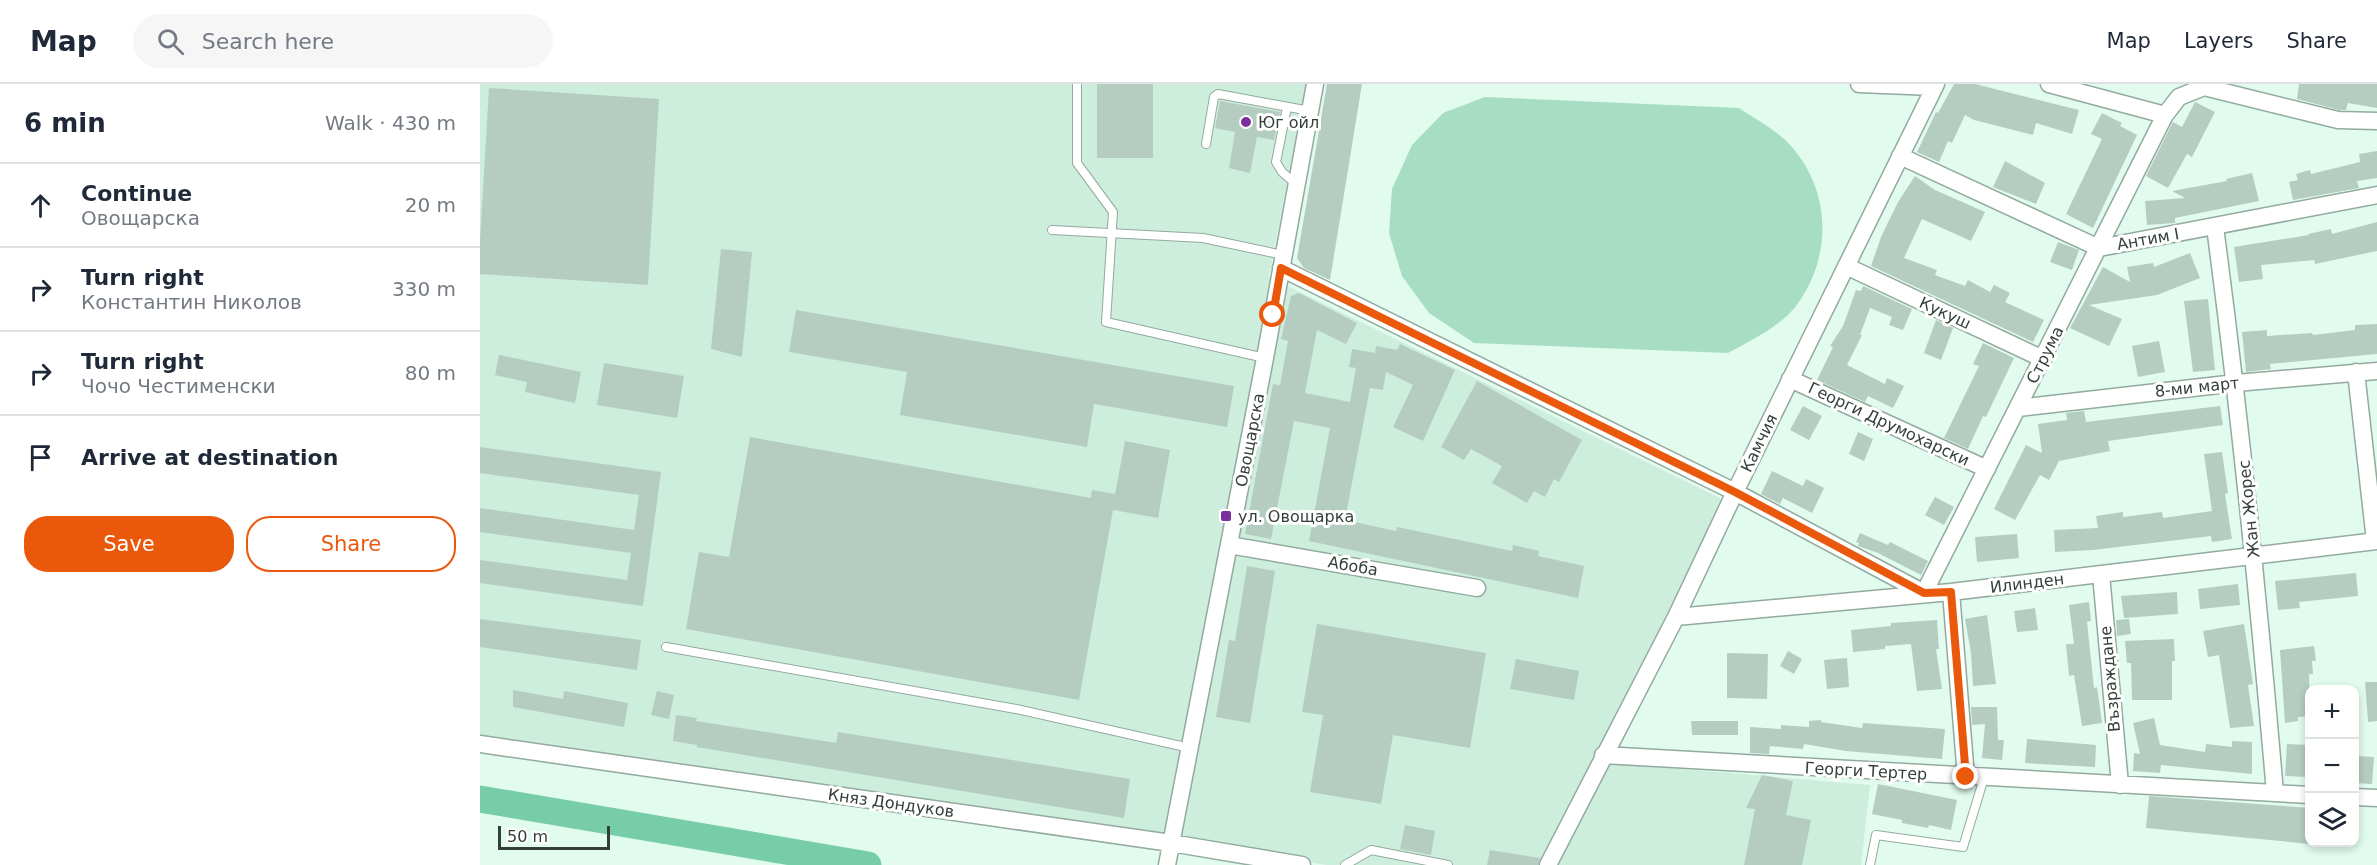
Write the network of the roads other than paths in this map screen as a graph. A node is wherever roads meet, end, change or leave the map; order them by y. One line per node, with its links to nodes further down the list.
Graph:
1 (1077, 84): 16 (lane)
2 (1315, 84): 7 (street, Овощарска)
3 (1859, 84): 5 (street)
4 (2049, 84): 8 (street)
5 (1935, 86): 11 (street, Камчия)
6 (1287, 107): 7 (lane); 10 (lane); 12 (lane)
7 (1310, 111): 12 (street, Овощарска)
8 (2165, 116): 9 (street, Струма); 17 (street, Струма)
9 (2377, 121)
10 (1206, 144)
11 (1900, 156): 17 (street, Антим I); 19 (street, Камчия)
12 (1296, 184): 18 (street, Овощарска)
13 (2377, 195): 14 (street, Антим I)
14 (2215, 226): 17 (street, Антим I); 25 (street, Жан Жорес)
15 (1052, 230): 16 (lane)
16 (1112, 234): 18 (lane); 20 (lane)
17 (2099, 248): 21 (street, Струма)
18 (1282, 262): 20 (street, Овощарска); 28 (street)
19 (1846, 266): 21 (street, Кукуш); 24 (street, Камчия)
20 (1265, 358): 30 (street, Овощарска)
21 (2043, 359): 26 (street, Струма)
22 (2377, 371): 23 (street, 8-ми март)
23 (2356, 372): 25 (street, 8-ми март); 29 (street)
24 (1790, 379): 27 (street, Георги Друмохарски); 28 (street, Камчия)
25 (2236, 383): 26 (street, 8-ми март); 31 (street, Жан Жорес)
26 (2018, 408): 27 (street, Струма)
27 (1987, 469): 35 (street, Струма)
28 (1735, 492): 35 (street); 36 (street, Камчия)
29 (2376, 541): 31 (street, Илинден)
30 (1229, 545): 33 (street, Абоба); 39 (street, Овощарска)
31 (2254, 556): 32 (street, Илинден); 44 (street, Жан Жорес)
32 (2101, 574): 34 (street, Илинден); 43 (street, Възраждане)
33 (1477, 588)
34 (1951, 592): 35 (street, Илинден); 41 (street)
35 (1924, 593): 36 (street, Илинден)
36 (1676, 617): 40 (street, Камчия)
37 (666, 647): 39 (lane)
38 (480, 744): 48 (street, Княз Дондуков)
39 (1190, 748): 48 (street, Овощарска)
40 (1603, 755): 41 (street, Георги Тертер); 52 (street, Камчия)
41 (1966, 777): 42 (street, Георги Тертер)
42 (1984, 778): 43 (street, Георги Тертер); 53 (lane)
43 (2120, 785): 44 (street, Георги Тертер)
44 (2276, 793): 45 (street, Георги Тертер)
45 (2305, 795)
46 (2359, 797): 47 (street)
47 (2377, 798)
48 (1168, 856): 49 (street, Княз Дондуков)
49 (1302, 865)
50 (1345, 865): 51 (lane)
51 (1448, 865)
52 (1548, 865)
53 (1870, 865)

